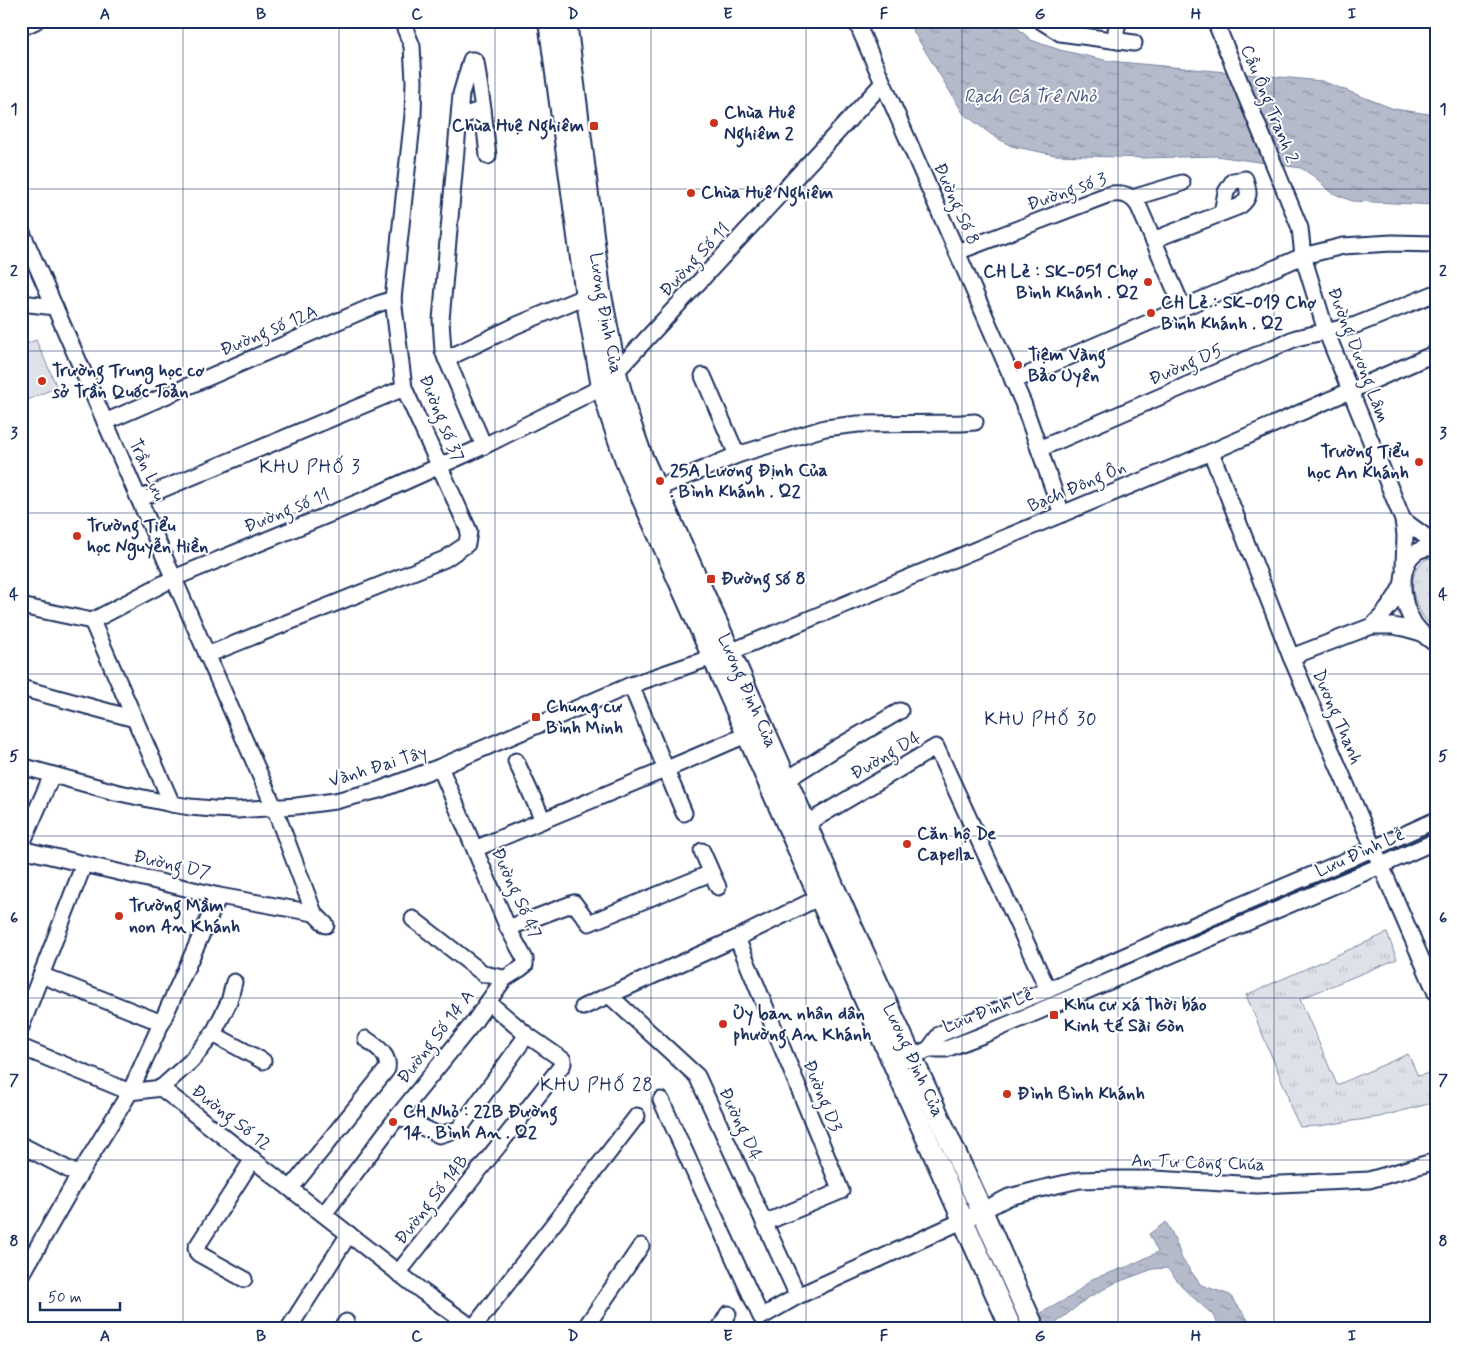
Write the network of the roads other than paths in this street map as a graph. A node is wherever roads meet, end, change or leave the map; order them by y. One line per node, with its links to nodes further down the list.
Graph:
1 (36, 21): 9 (street)
2 (402, 21): 27 (street, Đường số 37)
3 (549, 21): 26 (main road, Lương Định Của)
4 (566, 21): 34 (main road, Lương Định Của)
5 (856, 21): 12 (street, Đường Số 8)
6 (1041, 21): 10 (street)
7 (1121, 21): 10 (street)
8 (1215, 21): 18 (street, Cầu Ông Tranh 2)
9 (21, 28)
10 (1117, 40): 11 (street)
11 (1134, 43)
12 (882, 84): 23 (street, Đường Số 8); 34 (street, Đường Số 11)
13 (483, 109): 14 (street); 14 (street); 15 (street)
14 (459, 117): 33 (street)
15 (488, 156)
16 (1182, 183): 17 (street)
17 (1132, 198): 21 (street, Đường số 3); 23 (street, Đường số 3)
18 (1289, 201): 24 (street, Đường Dương Lâm)
19 (1222, 213): 21 (street)
20 (21, 230): 29 (street, Trần Lựu)
21 (1153, 240): 30 (street, Đường số 3)
22 (1436, 244): 24 (street)
23 (957, 252): 36 (street, Đường Số 8)
24 (1303, 256): 30 (street); 31 (street, Đường Dương Lâm)
25 (1436, 293): 31 (street, Đường D5)
26 (586, 296): 33 (street); 37 (main road, Lương Định Của)
27 (393, 299): 38 (street, Đường số 37); 40 (street, Đường số 12A)
28 (21, 303): 29 (street)
29 (55, 306): 40 (street, Trần Lựu)
30 (1183, 308): 36 (street)
31 (1326, 331): 39 (street, Đường Dương Lâm); 43 (street, Đường D5)
32 (1436, 353): 39 (street, Bạch Đông Ôn)
33 (446, 359): 42 (street)
34 (616, 373): 37 (street, Đường Số 11); 47 (main road, Lương Định Của)
35 (703, 376): 45 (street)
36 (1013, 381): 43 (street, Đường Số 8)
37 (602, 387): 42 (street, Đường số 11); 61 (main road, Lương Định Của)
38 (404, 388): 46 (street, Đường số 37); 48 (street)
39 (1350, 391): 44 (street, Bạch Đông Ôn); 50 (street, Đường Dương Lâm)
40 (105, 422): 48 (street, Trần Lựu)
41 (975, 422): 45 (street)
42 (484, 446): 46 (street, Đường số 11)
43 (1039, 449): 49 (street, Đường Số 8)
44 (1211, 452): 49 (street, Bạch Đông Ôn); 63 (street, Dương Thanh)
45 (737, 455): 47 (street)
46 (440, 466): 54 (street, Đường số 11); 62 (street, Đường số 37)
47 (656, 489): 61 (main road, Lương Định Của)
48 (139, 500): 54 (street, Trần Lựu)
49 (1062, 514): 61 (street, Bạch Đông Ôn)
50 (1402, 520): 51 (street); 53 (street, Đường Dương Lâm)
51 (1436, 544)
52 (1436, 548): 53 (street)
53 (1404, 568): 55 (street, Đường Dương Lâm)
54 (174, 578): 57 (street); 62 (street, Trần Lựu)
55 (1403, 584): 58 (street); 59 (street)
56 (21, 606): 57 (street)
57 (92, 621): 67 (street)
58 (1372, 626): 59 (street); 63 (street)
59 (1422, 634): 60 (street)
60 (1436, 644)
61 (722, 654): 64 (street, Vành Đai Tây); 68 (main road, Lương Định Của); 74 (main road, Lương Định Của)
62 (208, 655): 76 (street, Trần Lựu)
63 (1291, 657): 84 (street, Dương Thanh)
64 (631, 685): 71 (street, Vành Đai Tây); 72 (street)
65 (21, 688): 67 (street)
66 (900, 711): 74 (street)
67 (135, 719): 75 (street)
68 (748, 734): 72 (street); 90 (main road, Lương Định Của)
69 (516, 761): 78 (street)
70 (21, 766): 73 (street, Vành Đai Tây)
71 (440, 767): 76 (street, Vành Đai Tây); 83 (street, Đường Số 47)
72 (666, 770): 77 (street); 78 (street)
73 (52, 775): 75 (street, Vành Đai Tây); 82 (street)
74 (786, 780): 80 (main road, Lương Định Của)
75 (172, 804): 76 (street, Vành Đai Tây)
76 (274, 806): 92 (street)
77 (684, 813)
78 (543, 820): 83 (street)
79 (1436, 820): 84 (street, Lưu Đình Lễ)
80 (806, 824): 90 (main road, Lương Định Của); 100 (street, Đường D4)
81 (1436, 840): 87 (street, Lưu Đình Lễ)
82 (21, 848): 86 (street, Đường D7)
83 (476, 848): 95 (street, Đường Số 47)
84 (1374, 849): 87 (street, Dương Thanh); 100 (street, Lưu Đình Lễ)
85 (702, 851): 88 (street)
86 (84, 864): 91 (street, Đường D7); 97 (street)
87 (1380, 866): 101 (street, Dương Thanh); 111 (street, Lưu Đình Lễ)
88 (711, 873): 89 (street); 95 (street)
89 (718, 888)
90 (828, 893): 96 (street); 111 (main road, Lương Định Của); 125 (main road, Lương Định Của)
91 (219, 896): 92 (street, Đường D7); 105 (street)
92 (314, 913): 94 (street)
93 (413, 919): 98 (street)
94 (326, 925)
95 (508, 928): 98 (street, Đường Số 47)
96 (737, 938): 102 (street); 126 (street, Đường D3)
97 (41, 975): 105 (street); 106 (street)
98 (504, 979): 103 (street, Đường Số 14 A)
99 (234, 982): 107 (street)
100 (1048, 990): 111 (street, Lưu Đình Lễ)
101 (1436, 993)
102 (610, 996): 104 (street); 126 (street, Đường D4)
103 (488, 1002): 108 (street, Đường Số 14B); 116 (street, Đường Số 14 A)
104 (583, 1007)
105 (162, 1023): 114 (street)
106 (21, 1027)
107 (213, 1034): 112 (street); 113 (street)
108 (527, 1035): 116 (street); 129 (street, Đường Số 14B)
109 (366, 1039): 122 (street)
110 (21, 1047): 114 (street)
111 (920, 1053): 123 (main road, Lương Định Của)
112 (263, 1060)
113 (161, 1088): 114 (street); 119 (street, Đường Số 12)
114 (130, 1092): 121 (street)
115 (661, 1100): 132 (street, An Tư Công Chúa)
116 (398, 1116): 124 (street, Đường Số 14 A)
117 (637, 1116): 135 (street)
118 (21, 1145): 121 (street)
119 (253, 1159): 122 (street, Đường Số 12); 131 (street)
120 (1436, 1161): 123 (street, An Tư Công Chúa)
121 (78, 1175): 130 (street)
122 (292, 1188): 124 (street, Đường Số 12)
123 (982, 1211): 125 (street, An Tư Công Chúa); 139 (main road, Lương Định Của)
124 (324, 1214): 127 (street, Đường Số 12)
125 (964, 1220): 132 (street, An Tư Công Chúa); 138 (main road, Lương Định Của)
126 (764, 1223): 132 (street, Đường D4)
127 (349, 1234): 129 (street, Đường Số 12); 134 (street)
128 (641, 1246): 136 (street)
129 (398, 1273): 135 (street, Đường Số 12)
130 (21, 1276)
131 (244, 1278)
132 (798, 1296)
133 (728, 1314): 137 (street)
134 (289, 1328)
135 (473, 1328)
136 (585, 1328)
137 (720, 1328)
138 (1011, 1328)
139 (1034, 1328)

